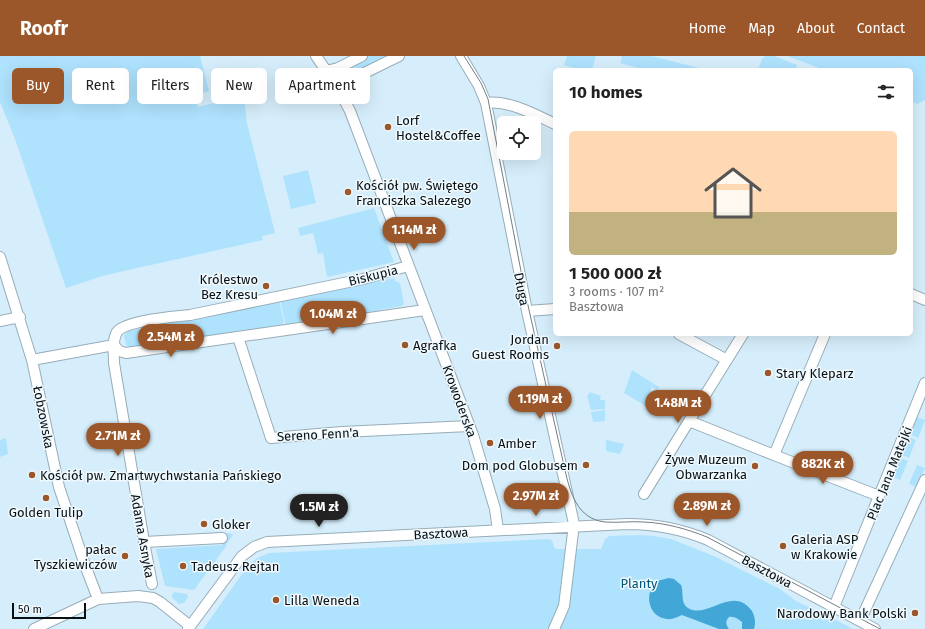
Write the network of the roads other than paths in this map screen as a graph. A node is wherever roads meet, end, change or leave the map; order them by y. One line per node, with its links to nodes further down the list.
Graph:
1 (316, 56): 5 (street, Krowoderska)
2 (362, 56): 6 (street)
3 (399, 56): 7 (street)
4 (461, 56): 8 (street, Długa)
5 (324, 68)
6 (338, 68)
7 (370, 70)
8 (486, 103): 10 (street); 17 (street, Długa)
9 (346, 104): 12 (street, Krowoderska)
10 (553, 123)
11 (0, 257): 18 (street, Łobzowska)
12 (408, 266): 16 (street, Krowoderska); 24 (street, Biskupia)
13 (913, 295): 14 (street)
14 (925, 300)
15 (553, 309): 17 (street)
16 (425, 310): 23 (street); 29 (street, Krowoderska)
17 (527, 311): 34 (street, Długa)
18 (20, 317): 19 (street); 25 (street, Łobzowska)
19 (0, 321)
20 (682, 336): 26 (street)
21 (742, 336): 26 (street)
22 (824, 336): 30 (street)
23 (238, 337): 24 (street); 29 (street, Sereno Fenn'a)
24 (114, 345): 25 (street); 37 (street, Adama Asnyka)
25 (32, 360): 39 (street, Łobzowska)
26 (727, 360): 28 (street)
27 (925, 383): 33 (street, Plac Jana Matejki)
28 (689, 421): 30 (street); 32 (street)
29 (469, 426): 35 (street, Krowoderska)
30 (774, 455): 33 (street)
31 (925, 480): 41 (street)
32 (644, 494)
33 (880, 496): 40 (street, Plac Jana Matejki)
34 (575, 526): 35 (street, Basztowa); 40 (street, Basztowa); 44 (street)
35 (498, 530): 42 (street, Basztowa)
36 (222, 538): 37 (street)
37 (144, 542): 38 (street, Adama Asnyka)
38 (152, 584)
39 (98, 600): 42 (street); 43 (street)
40 (834, 607): 41 (street, Basztowa)
41 (860, 621): 45 (street, Basztowa)
42 (189, 627)
43 (34, 629)
44 (554, 629)
45 (875, 629)

